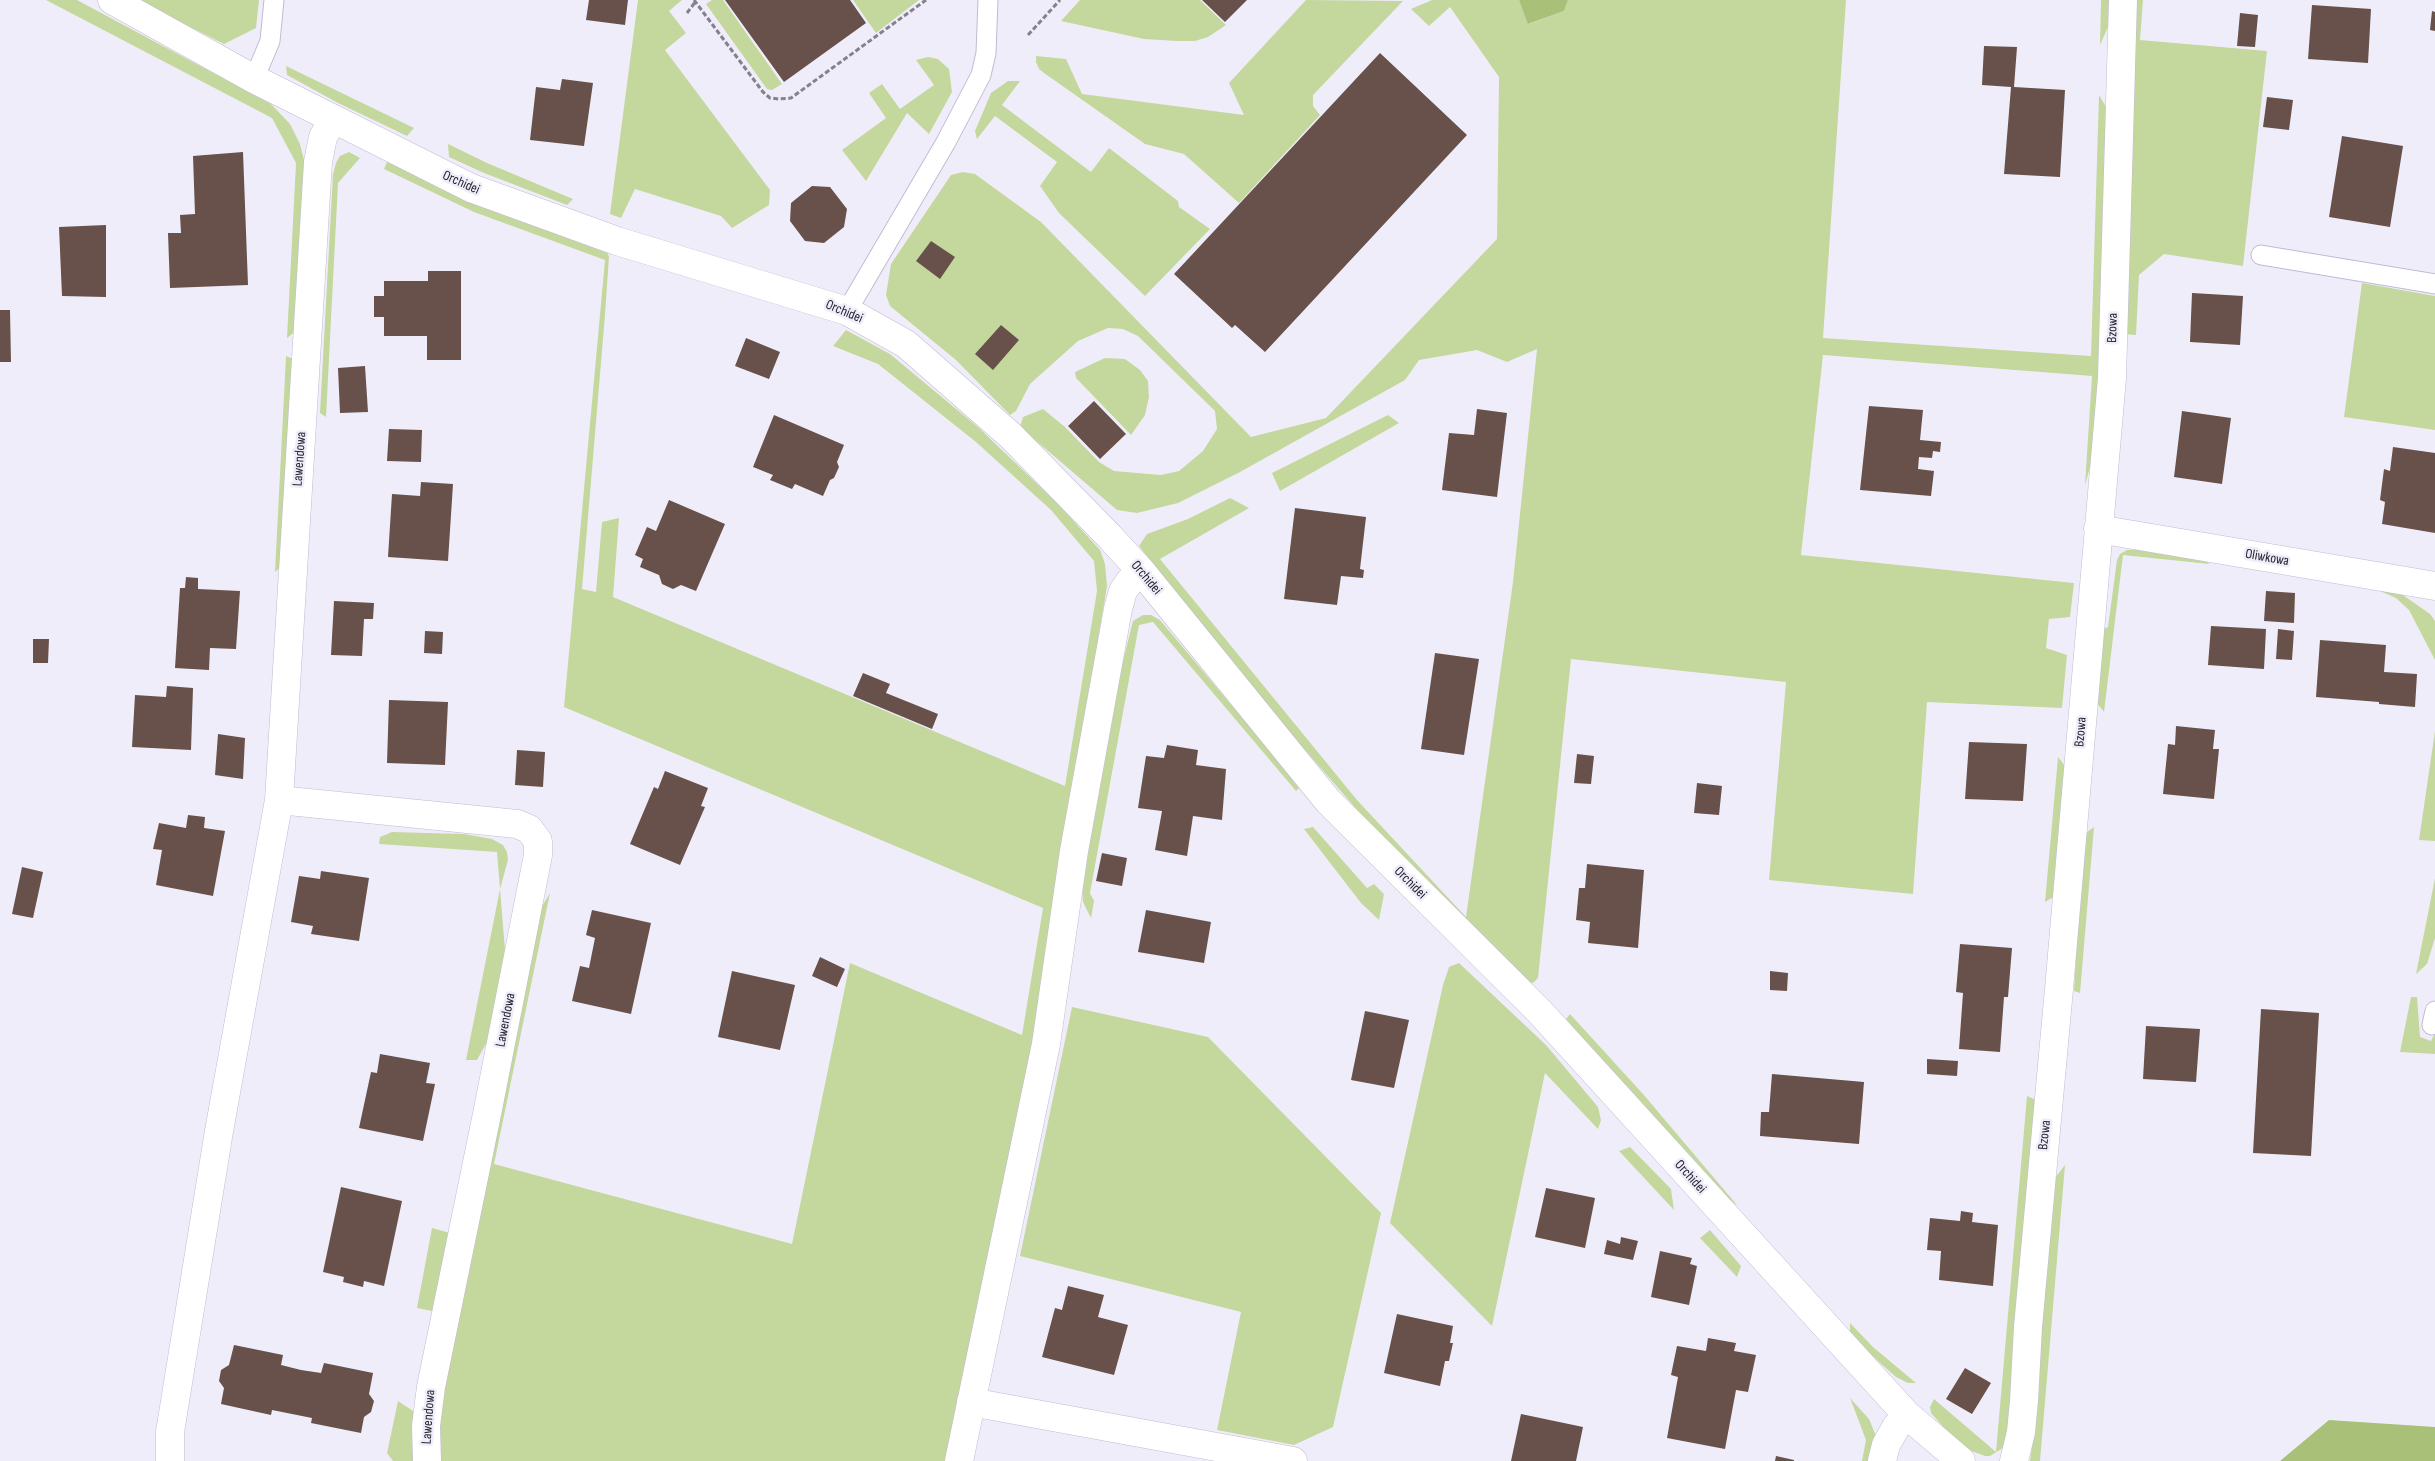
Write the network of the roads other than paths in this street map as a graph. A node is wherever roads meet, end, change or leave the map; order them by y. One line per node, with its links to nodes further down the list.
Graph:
1 (112, 0): 5 (street, Orchidei)
2 (274, 0): 5 (lane)
3 (988, 0): 9 (lane)
4 (2123, 0): 10 (street, Bzowa)
5 (254, 79): 6 (street, Orchidei)
6 (333, 120): 9 (street, Orchidei); 13 (street, Lawendowa)
7 (2261, 255): 8 (lane)
8 (2435, 284)
9 (847, 311): 11 (street, Orchidei)
10 (2098, 529): 12 (street, Oliwkowa); 22 (street, Bzowa)
11 (1142, 572): 14 (street); 15 (street, Orchidei)
12 (2435, 586)
13 (279, 800): 16 (street, Lawendowa); 17 (street, Lawendowa)
14 (971, 1402): 18 (street); 19 (street)
15 (1907, 1416): 20 (street); 21 (street, Orchidei)
16 (170, 1461)
17 (428, 1461)
18 (959, 1461)
19 (1293, 1461)
20 (1882, 1461)
21 (1961, 1461)
22 (2014, 1461)

